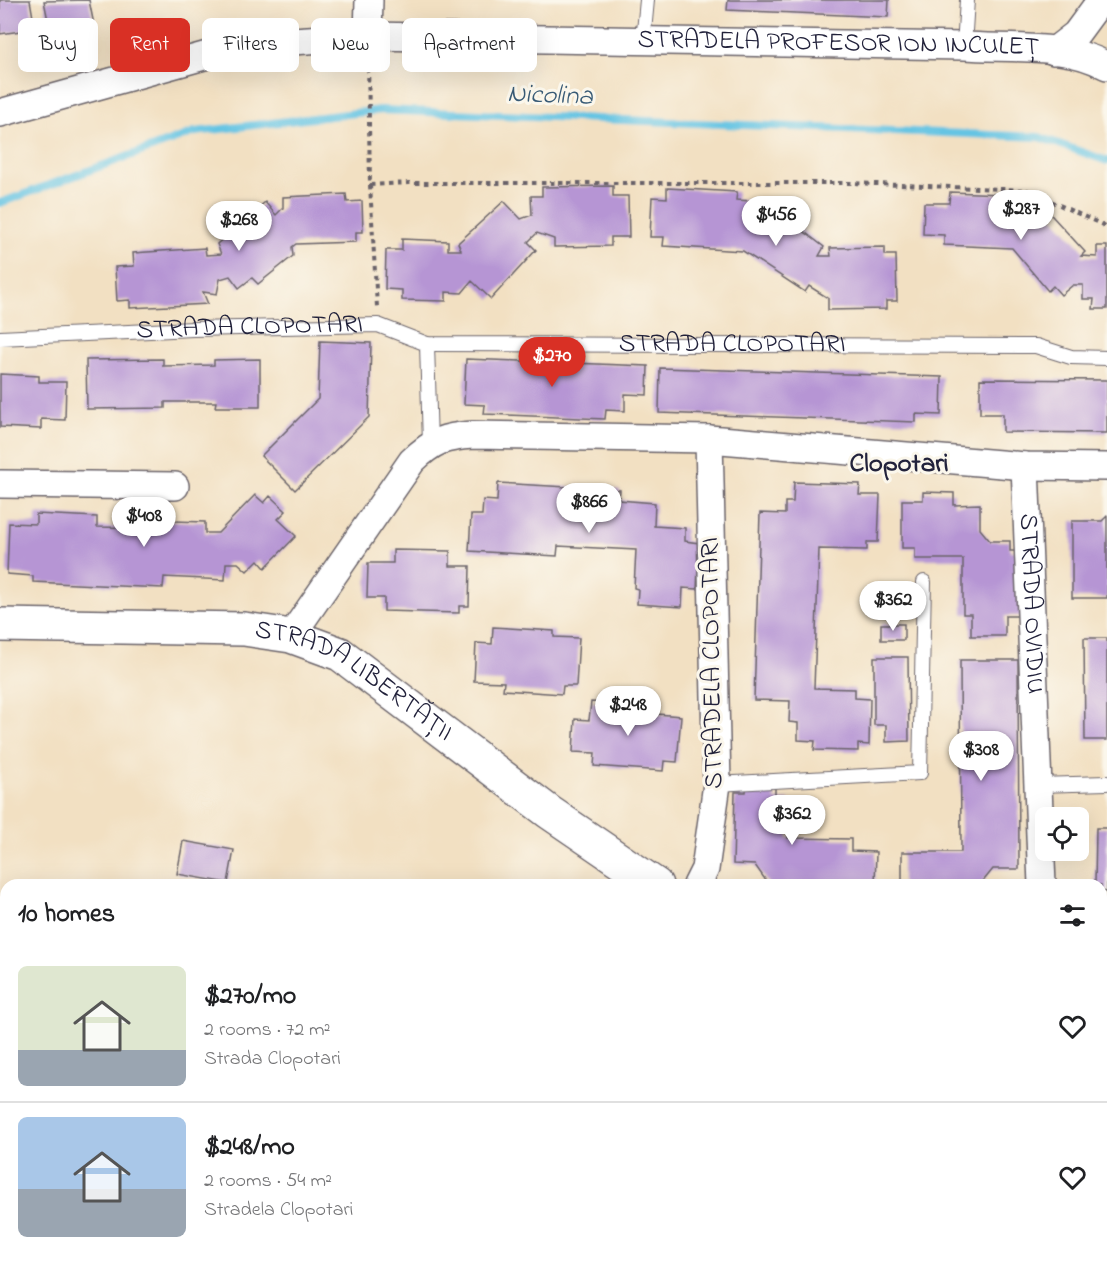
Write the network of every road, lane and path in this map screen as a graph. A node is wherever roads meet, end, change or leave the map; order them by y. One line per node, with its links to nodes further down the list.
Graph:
1 (369, 0): 5 (street)
2 (647, 0): 8 (lane)
3 (967, 0): 9 (lane)
4 (1101, 0): 10 (street)
5 (368, 18)
6 (390, 36): 8 (street, STRADELA PROFESOR ION INCULEȚ)
7 (311, 40): 13 (street, STRADELA PROFESOR ION INCULEȚ)
8 (643, 42): 9 (street, STRADELA PROFESOR ION INCULEȚ)
9 (963, 46): 10 (street, STRADELA PROFESOR ION INCULEȚ)
10 (1054, 51): 11 (street, STRADELA PROFESOR ION INCULEȚ)
11 (1107, 66)
12 (368, 72): 14 (path)
13 (0, 113)
14 (370, 185): 15 (path); 16 (path)
15 (1107, 227)
16 (378, 325): 17 (lane, STRADA CLOPOTARI); 18 (lane, STRADA CLOPOTARI)
17 (0, 338)
18 (427, 344): 19 (lane, STRADA CLOPOTARI); 21 (lane)
19 (1107, 358)
20 (709, 439): 21 (street); 22 (street); 30 (street, STRADELA CLOPOTARI)
21 (430, 444): 28 (street)
22 (1025, 466): 23 (street); 31 (street, STRADA OVIDIU)
23 (1107, 467)
24 (0, 484): 25 (street)
25 (175, 486)
26 (924, 582): 30 (lane)
27 (0, 625): 28 (street, STRADA LIBERTĂȚII)
28 (291, 636): 32 (street, STRADA LIBERTĂȚII)
29 (1107, 783): 31 (lane)
30 (717, 784): 35 (street, STRADELA CLOPOTARI)
31 (1039, 785): 36 (street, STRADA OVIDIU)
32 (578, 832): 33 (street); 34 (street, STRADA LIBERTĂȚII)
33 (611, 879)
34 (648, 879)
35 (700, 879)
36 (1042, 879)

